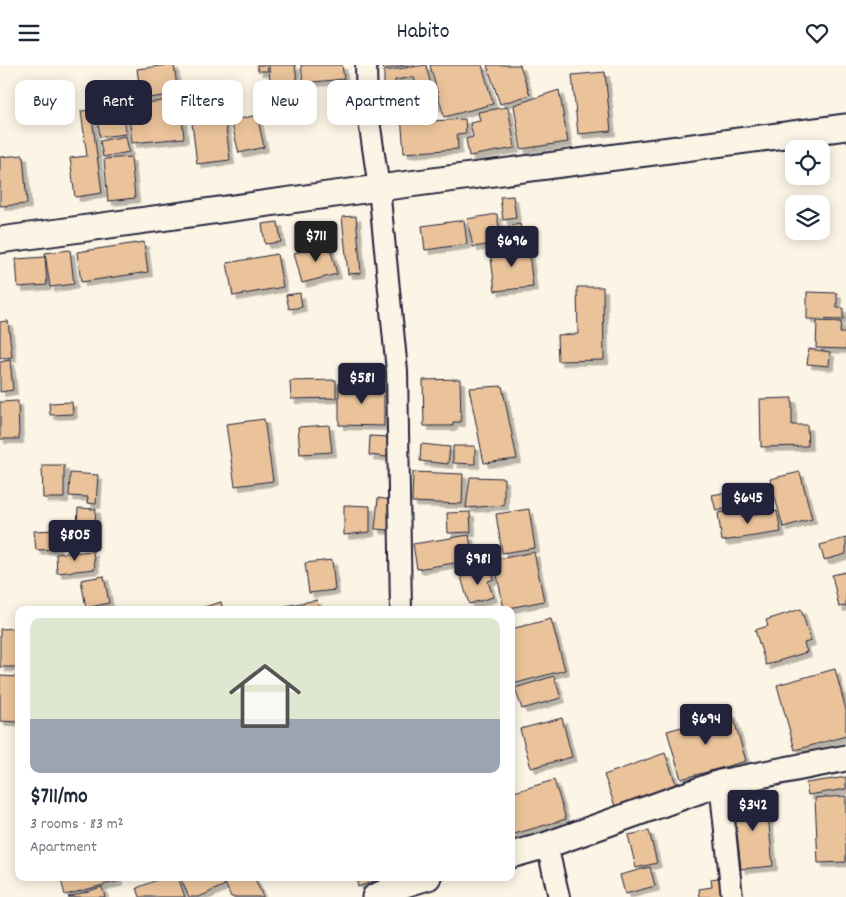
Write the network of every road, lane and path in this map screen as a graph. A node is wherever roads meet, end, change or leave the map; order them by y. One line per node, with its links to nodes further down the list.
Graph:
1 (366, 65): 3 (street)
2 (846, 127): 3 (street)
3 (378, 188): 4 (street); 5 (street)
4 (0, 240)
5 (401, 606)
6 (846, 758): 7 (street)
7 (720, 783): 8 (street); 13 (street)
8 (547, 845): 9 (street); 12 (street)
9 (515, 854)
10 (411, 884): 11 (street)
11 (376, 897)
12 (559, 897)
13 (732, 897)

